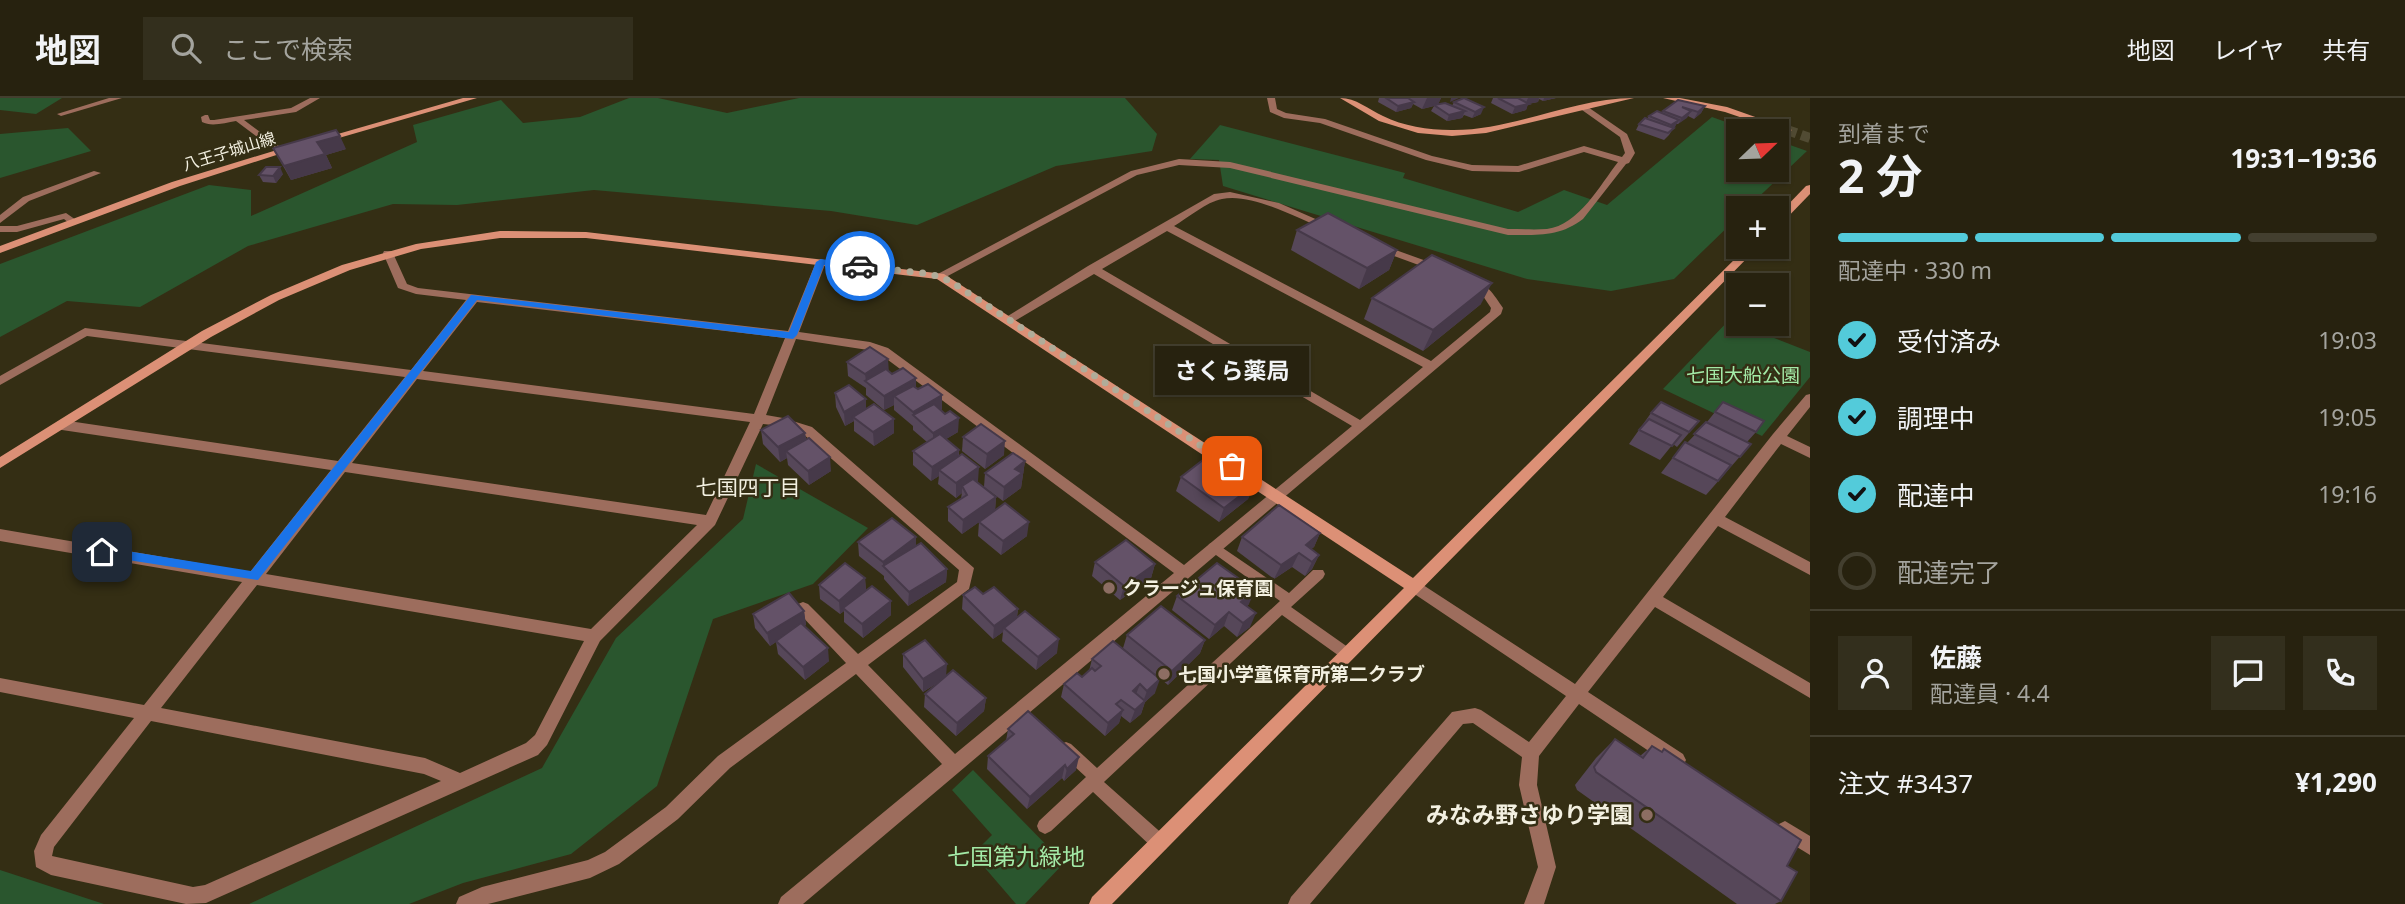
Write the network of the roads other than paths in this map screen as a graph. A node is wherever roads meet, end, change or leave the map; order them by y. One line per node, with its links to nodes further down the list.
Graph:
1 (118, 98): 9 (lane)
2 (316, 98): 11 (lane)
3 (473, 98): 13 (street, 八王子城山線)
4 (1271, 98): 14 (street)
5 (1344, 98): 8 (street)
6 (1630, 98): 8 (street)
7 (1667, 98): 12 (street)
8 (1585, 108): 14 (street)
9 (61, 114)
10 (205, 117): 11 (lane)
11 (238, 119): 13 (lane)
12 (1754, 119)
13 (280, 151): 19 (street, 八王子城山線)
14 (1626, 161): 29 (street)
15 (97, 173): 18 (lane)
16 (1810, 188): 17 (street)
17 (1789, 210)
18 (0, 220)
19 (73, 222): 21 (lane); 24 (street, 八王子城山線)
20 (1166, 226): 22 (street); 28 (street); 34 (street)
21 (0, 229)
22 (1342, 233)
23 (1368, 242): 34 (street)
24 (0, 250)
25 (388, 253): 27 (street); 30 (street); 33 (street)
26 (1741, 259): 54 (street)
27 (821, 262): 29 (street); 32 (street)
28 (1092, 268): 31 (street); 40 (street)
29 (940, 276): 31 (street)
30 (475, 297): 32 (street); 35 (street)
31 (1009, 318): 45 (street)
32 (793, 335): 38 (street); 51 (street)
33 (190, 344): 35 (street); 36 (street); 39 (street)
34 (1432, 367): 40 (street)
35 (412, 375): 38 (street); 44 (street)
36 (0, 381)
37 (1810, 398): 41 (street)
38 (758, 420): 47 (street); 60 (street)
39 (62, 425): 43 (street); 44 (street)
40 (1362, 426): 45 (street)
41 (1778, 438): 42 (street); 46 (street)
42 (1810, 453)
43 (0, 463)
44 (339, 466): 47 (street); 53 (street)
45 (1277, 495): 49 (street); 54 (street)
46 (1715, 518): 50 (street); 55 (street)
47 (710, 521): 58 (street)
48 (0, 535): 53 (street)
49 (1214, 547): 51 (street); 56 (lane)
50 (1810, 569)
51 (1183, 572): 67 (street)
52 (1318, 574): 56 (lane)
53 (254, 576): 58 (street); 64 (street)
54 (1415, 587): 59 (street); 63 (street)
55 (1652, 598): 62 (street); 63 (street)
56 (1286, 604): 59 (lane); 69 (lane)
57 (803, 608): 60 (street)
58 (594, 636): 70 (street)
59 (1347, 654): 73 (street)
60 (857, 664): 67 (street); 75 (street)
61 (0, 685): 64 (street)
62 (1810, 691)
63 (1575, 693): 66 (street); 68 (street)
64 (146, 712): 70 (street); 70 (street)
65 (1052, 736): 69 (lane)
66 (1531, 753): 78 (street); 79 (street)
67 (955, 766): 76 (street)
68 (1687, 766)
69 (1094, 779): 72 (lane); 73 (lane)
70 (460, 782)
71 (1765, 817): 74 (street)
72 (1045, 825)
73 (1160, 842): 77 (street)
74 (1810, 846)
75 (466, 904)
76 (788, 904)
77 (1099, 904)
78 (1297, 904)
79 (1534, 904)

